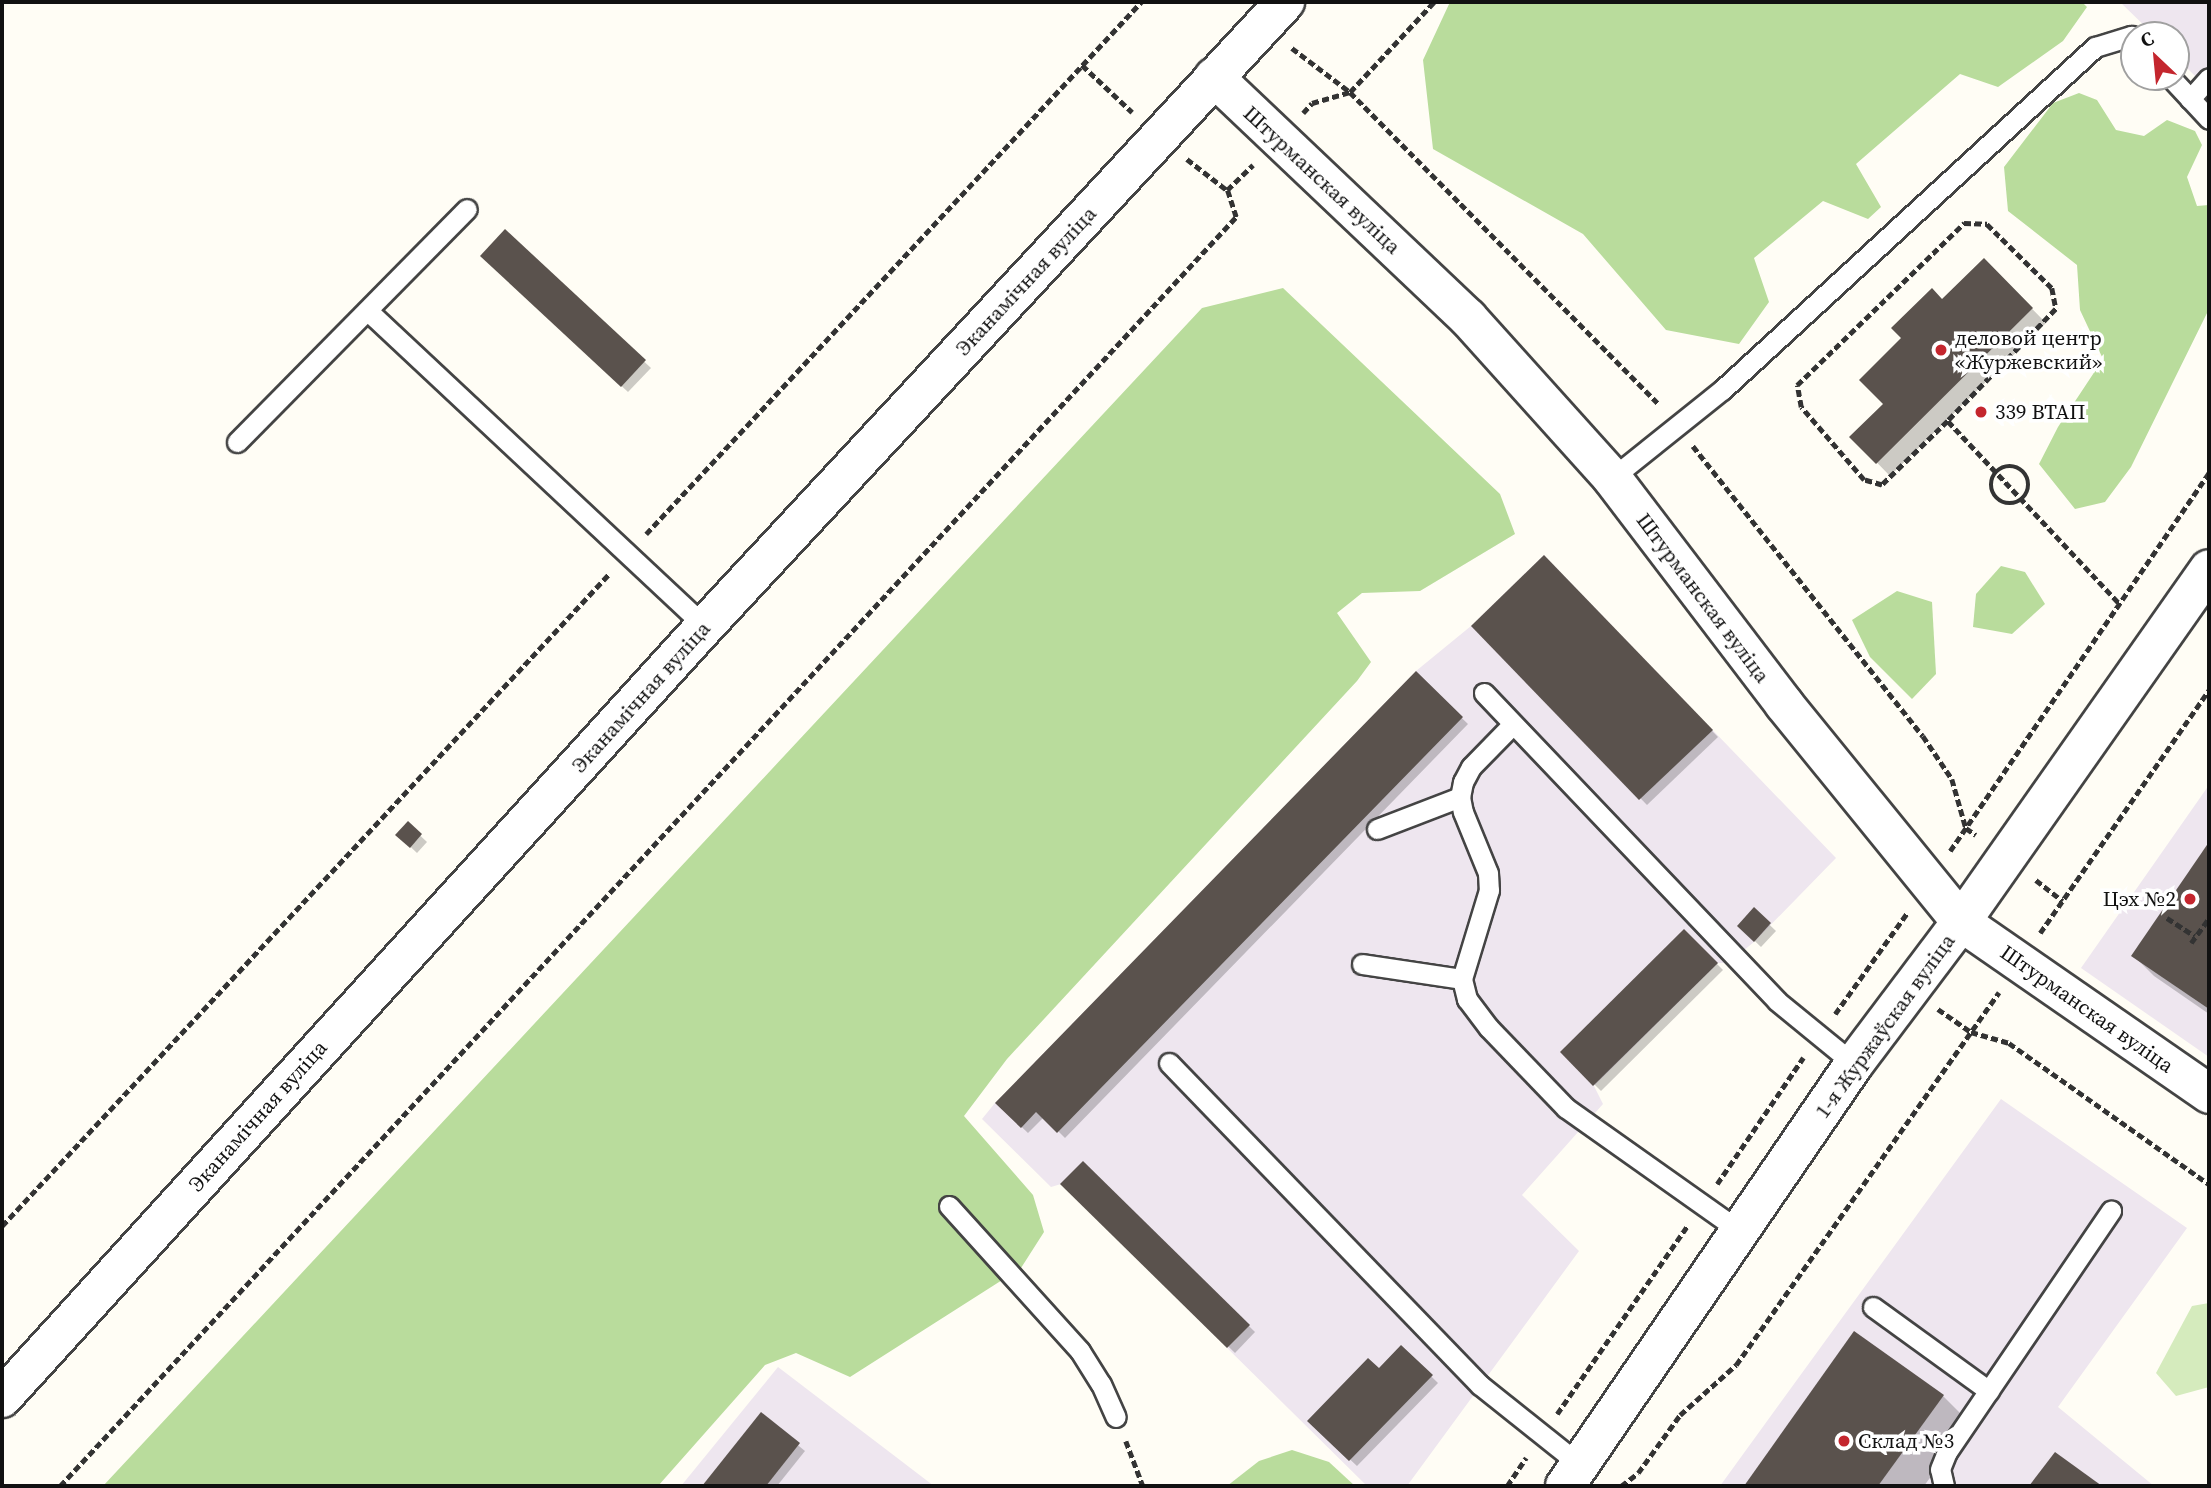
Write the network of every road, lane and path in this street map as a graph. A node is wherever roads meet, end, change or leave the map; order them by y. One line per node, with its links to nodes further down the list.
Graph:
1 (1141, 2): 19 (path)
2 (1285, 2): 5 (street, Эканамічная вуліца)
3 (1434, 2): 10 (path)
4 (2120, 39): 17 (lane)
5 (1214, 77): 10 (street, Штурманская вуліца); 22 (street, Эканамічная вуліца)
6 (2209, 78): 8 (lane)
7 (2183, 91): 8 (lane)
8 (2190, 99): 9 (lane)
9 (2209, 119)
10 (1278, 141): 17 (street, Штурманская вуліца); 56 (path)
11 (467, 209): 12 (lane)
12 (368, 311): 14 (lane); 19 (lane)
13 (1948, 421): 13 (path); 15 (path)
14 (237, 442)
15 (1996, 472): 18 (path); 18 (path); 18 (path)
16 (2209, 472): 21 (path)
17 (1612, 478): 28 (street, Штурманская вуліца)
18 (2022, 500): 21 (path)
19 (628, 554): 22 (lane); 48 (path)
20 (2209, 569): 31 (street, 1-я Журжаўская вуліца)
21 (2120, 604): 28 (path)
22 (705, 626): 52 (street, Эканамічная вуліца)
23 (2209, 690): 35 (path)
24 (1484, 693): 25 (lane)
25 (1513, 724): 26 (lane); 40 (lane)
26 (1460, 797): 27 (lane); 37 (lane)
27 (1377, 829)
28 (1929, 881): 31 (street, Штурманская вуліца); 34 (path)
29 (2209, 916): 32 (path)
30 (2168, 918): 32 (path)
31 (1961, 922): 35 (street, Штурманская вуліца); 38 (street, 1-я Журжаўская вуліца)
32 (2195, 936): 33 (path)
33 (2191, 943)
34 (1872, 962): 38 (path); 40 (path)
35 (2020, 962): 39 (path); 43 (street, Штурманская вуліца)
36 (1362, 964): 37 (lane)
37 (1462, 979): 45 (lane)
38 (1909, 988): 39 (path); 42 (street, 1-я Журжаўская вуліца)
39 (1971, 1032): 44 (path); 59 (path)
40 (1819, 1036): 42 (lane); 45 (path)
41 (1170, 1063): 54 (lane)
42 (1854, 1064): 49 (street, 1-я Журжаўская вуліца)
43 (2207, 1087)
44 (2209, 1184)
45 (1702, 1205): 49 (lane); 54 (path)
46 (949, 1206): 53 (lane)
47 (2111, 1211): 51 (lane)
48 (2, 1226)
49 (1740, 1231): 55 (street, 1-я Журжаўская вуліца)
50 (1873, 1307): 51 (lane)
51 (1989, 1391): 60 (lane)
52 (2, 1398)
53 (1116, 1417): 57 (path)
54 (1543, 1435): 55 (lane); 58 (path)
55 (1572, 1475)
56 (60, 1486)
57 (1143, 1486)
58 (1507, 1486)
59 (1622, 1486)
60 (1944, 1486)

